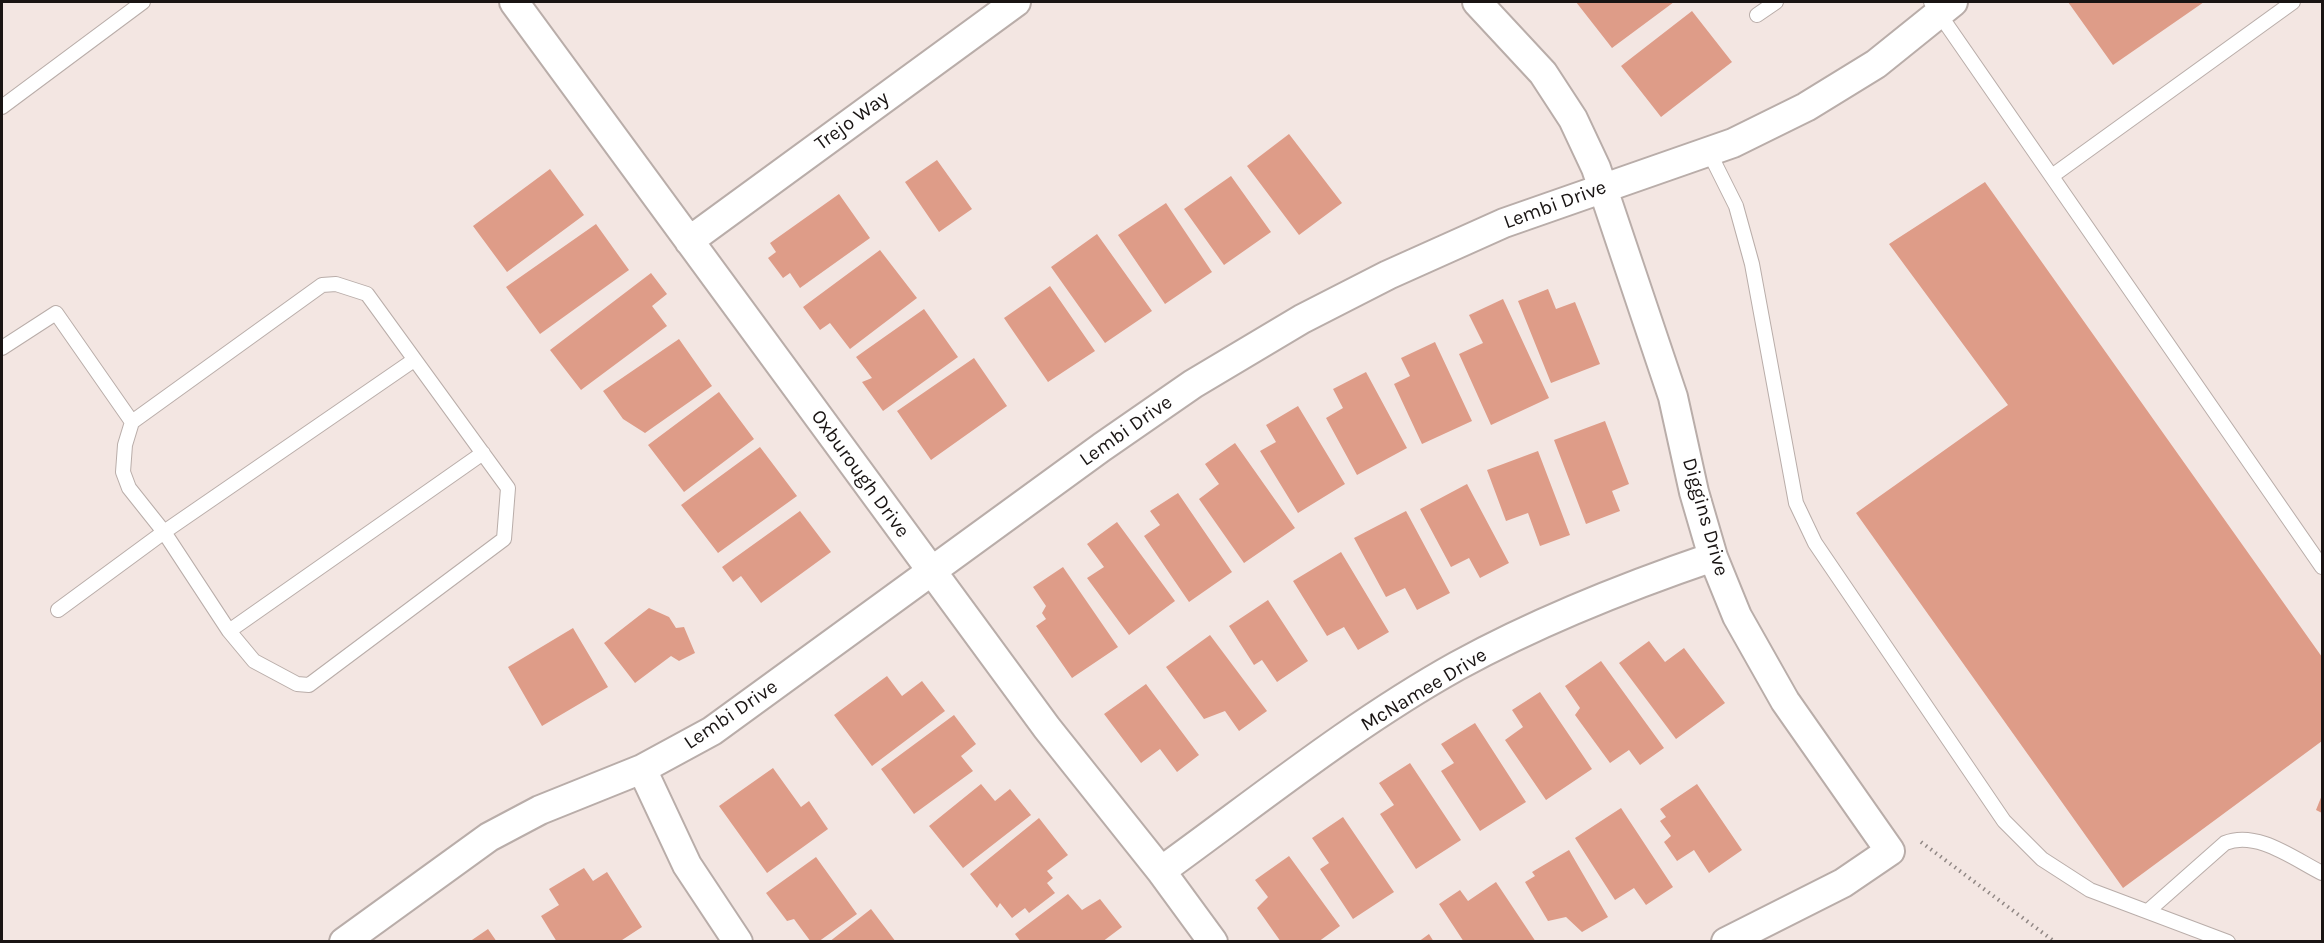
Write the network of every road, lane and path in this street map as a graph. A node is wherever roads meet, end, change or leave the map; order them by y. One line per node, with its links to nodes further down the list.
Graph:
1 (142, 2): 9 (lane)
2 (514, 2): 13 (street, Oxburough Drive)
3 (1016, 2): 13 (street, Trejo Way)
4 (1477, 2): 12 (street, Diggins Drive)
5 (1776, 2): 8 (lane)
6 (2294, 2): 11 (lane)
7 (1941, 6): 10 (street, Lembi Drive); 11 (lane)
8 (1757, 15)
9 (2, 107)
10 (1709, 152): 12 (street, Lembi Drive); 28 (lane)
11 (2052, 176): 20 (lane)
12 (1603, 187): 19 (street, Diggins Drive); 21 (street, Lembi Drive)
13 (689, 241): 21 (street, Oxburough Drive)
14 (2, 348): 16 (lane)
15 (414, 360): 16 (lane); 17 (lane); 18 (lane)
16 (132, 422): 18 (lane)
17 (483, 453): 23 (lane); 23 (lane)
18 (164, 532): 22 (lane); 23 (lane)
19 (1713, 557): 25 (street, Diggins Drive); 26 (street, McNamee Drive)
20 (2322, 567)
21 (932, 571): 24 (street, Lembi Drive); 26 (street, Oxburough Drive)
22 (58, 610)
23 (229, 631)
24 (642, 769): 29 (street, Lembi Drive); 30 (street)
25 (1890, 851): 32 (street); 33 (path)
26 (1161, 871): 31 (street, Oxburough Drive)
27 (2322, 873): 28 (lane)
28 (2148, 911): 34 (lane)
29 (347, 940)
30 (738, 942)
31 (1213, 942)
32 (1726, 942)
33 (2055, 942)
34 (2228, 942)

